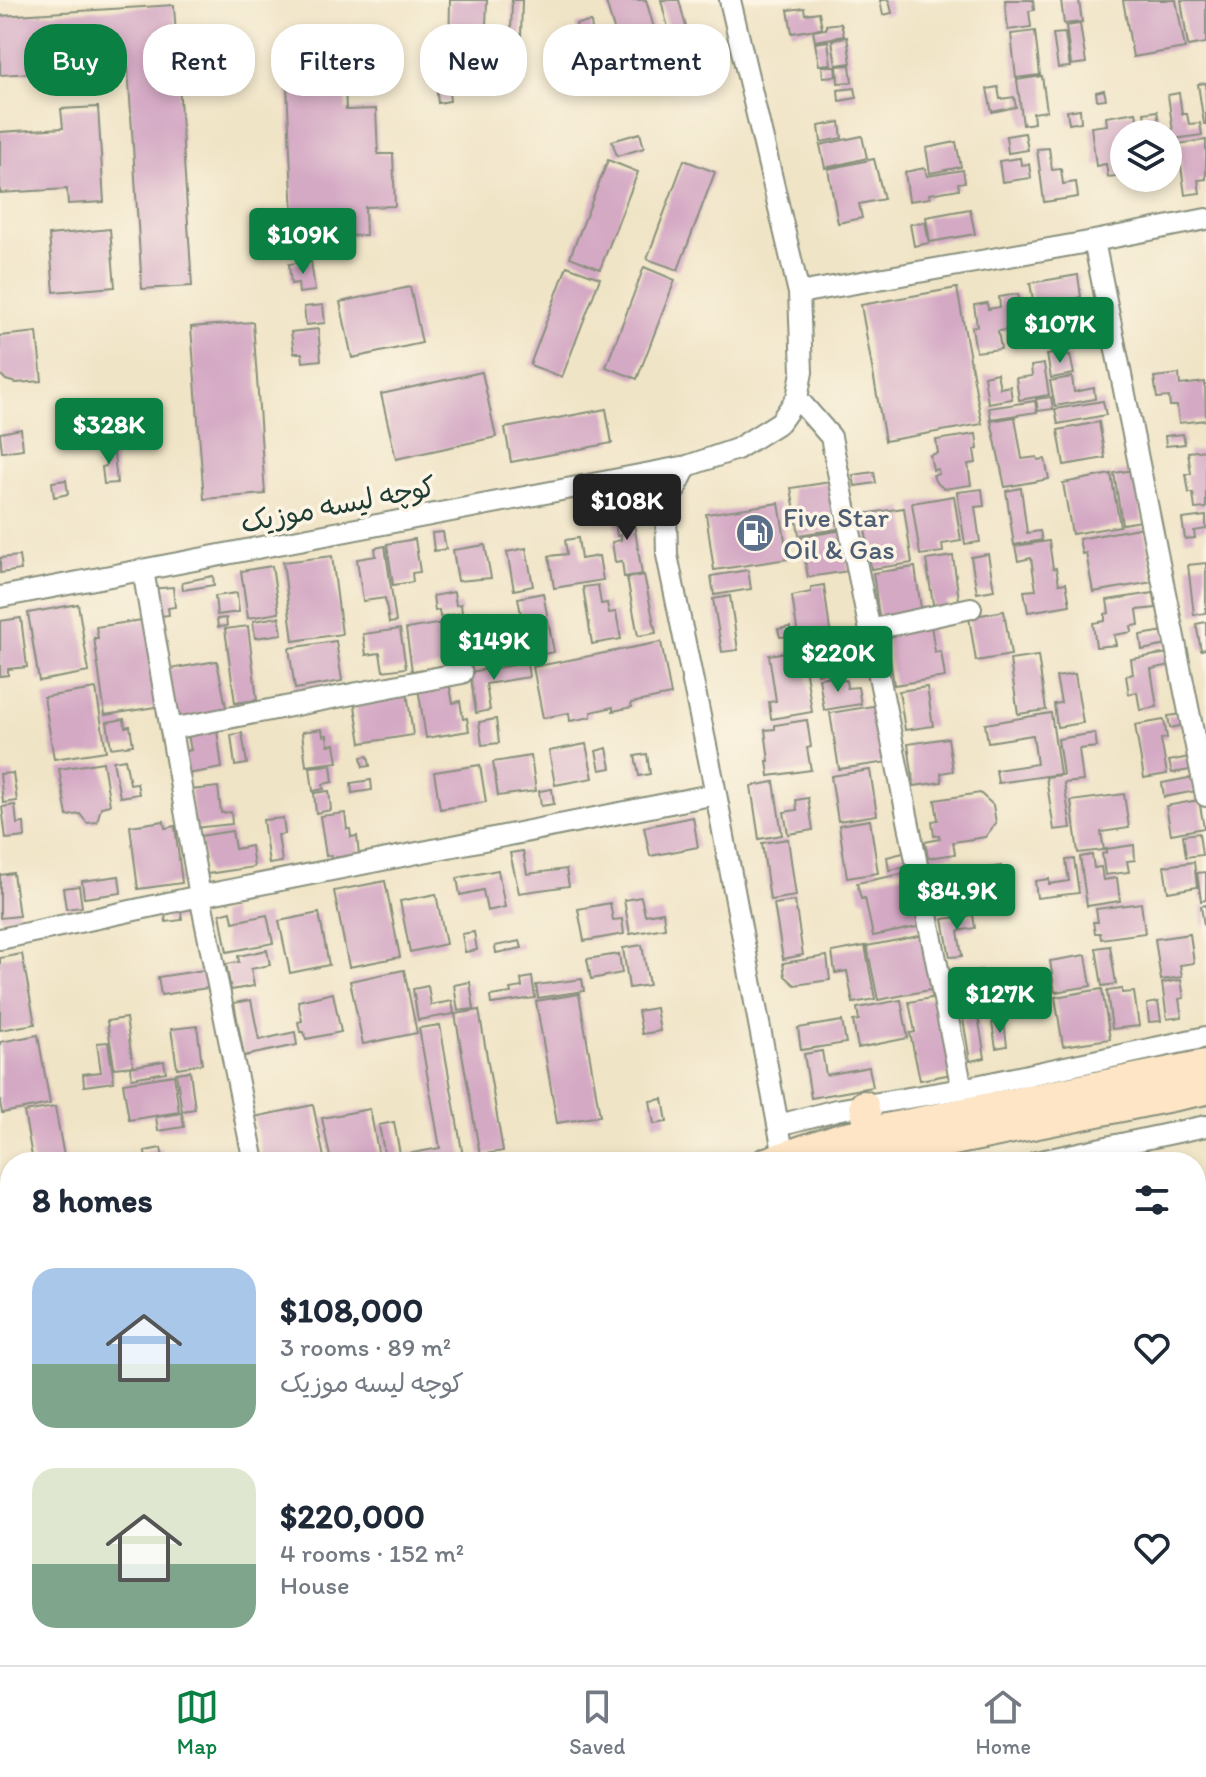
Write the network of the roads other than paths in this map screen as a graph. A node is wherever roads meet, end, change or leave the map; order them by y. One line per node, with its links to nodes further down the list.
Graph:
1 (730, 0): 4 (street)
2 (1206, 219): 3 (street)
3 (1094, 241): 4 (street); 14 (street)
4 (799, 293): 5 (street)
5 (797, 398): 6 (street, کوچه لیسه موزیک); 10 (street)
6 (687, 466): 7 (street, کوچه لیسه موزیک); 13 (street)
7 (143, 570): 8 (street, کوچه لیسه موزیک); 12 (street)
8 (0, 597)
9 (971, 608): 10 (street)
10 (870, 630): 19 (street)
11 (462, 673): 12 (street)
12 (171, 729): 15 (street)
13 (716, 794): 15 (street); 22 (street)
14 (1206, 796)
15 (200, 896): 16 (street); 24 (street)
16 (0, 939)
17 (1206, 1037): 19 (street)
18 (1206, 1064): 21 (main road)
19 (962, 1089): 21 (street)
20 (1206, 1090): 27 (main road)
21 (867, 1118): 22 (street); 26 (main road)
22 (779, 1125): 25 (street)
23 (1206, 1126): 28 (street)
24 (252, 1152)
25 (778, 1152)
26 (800, 1152)
27 (933, 1152)
28 (1083, 1152)

